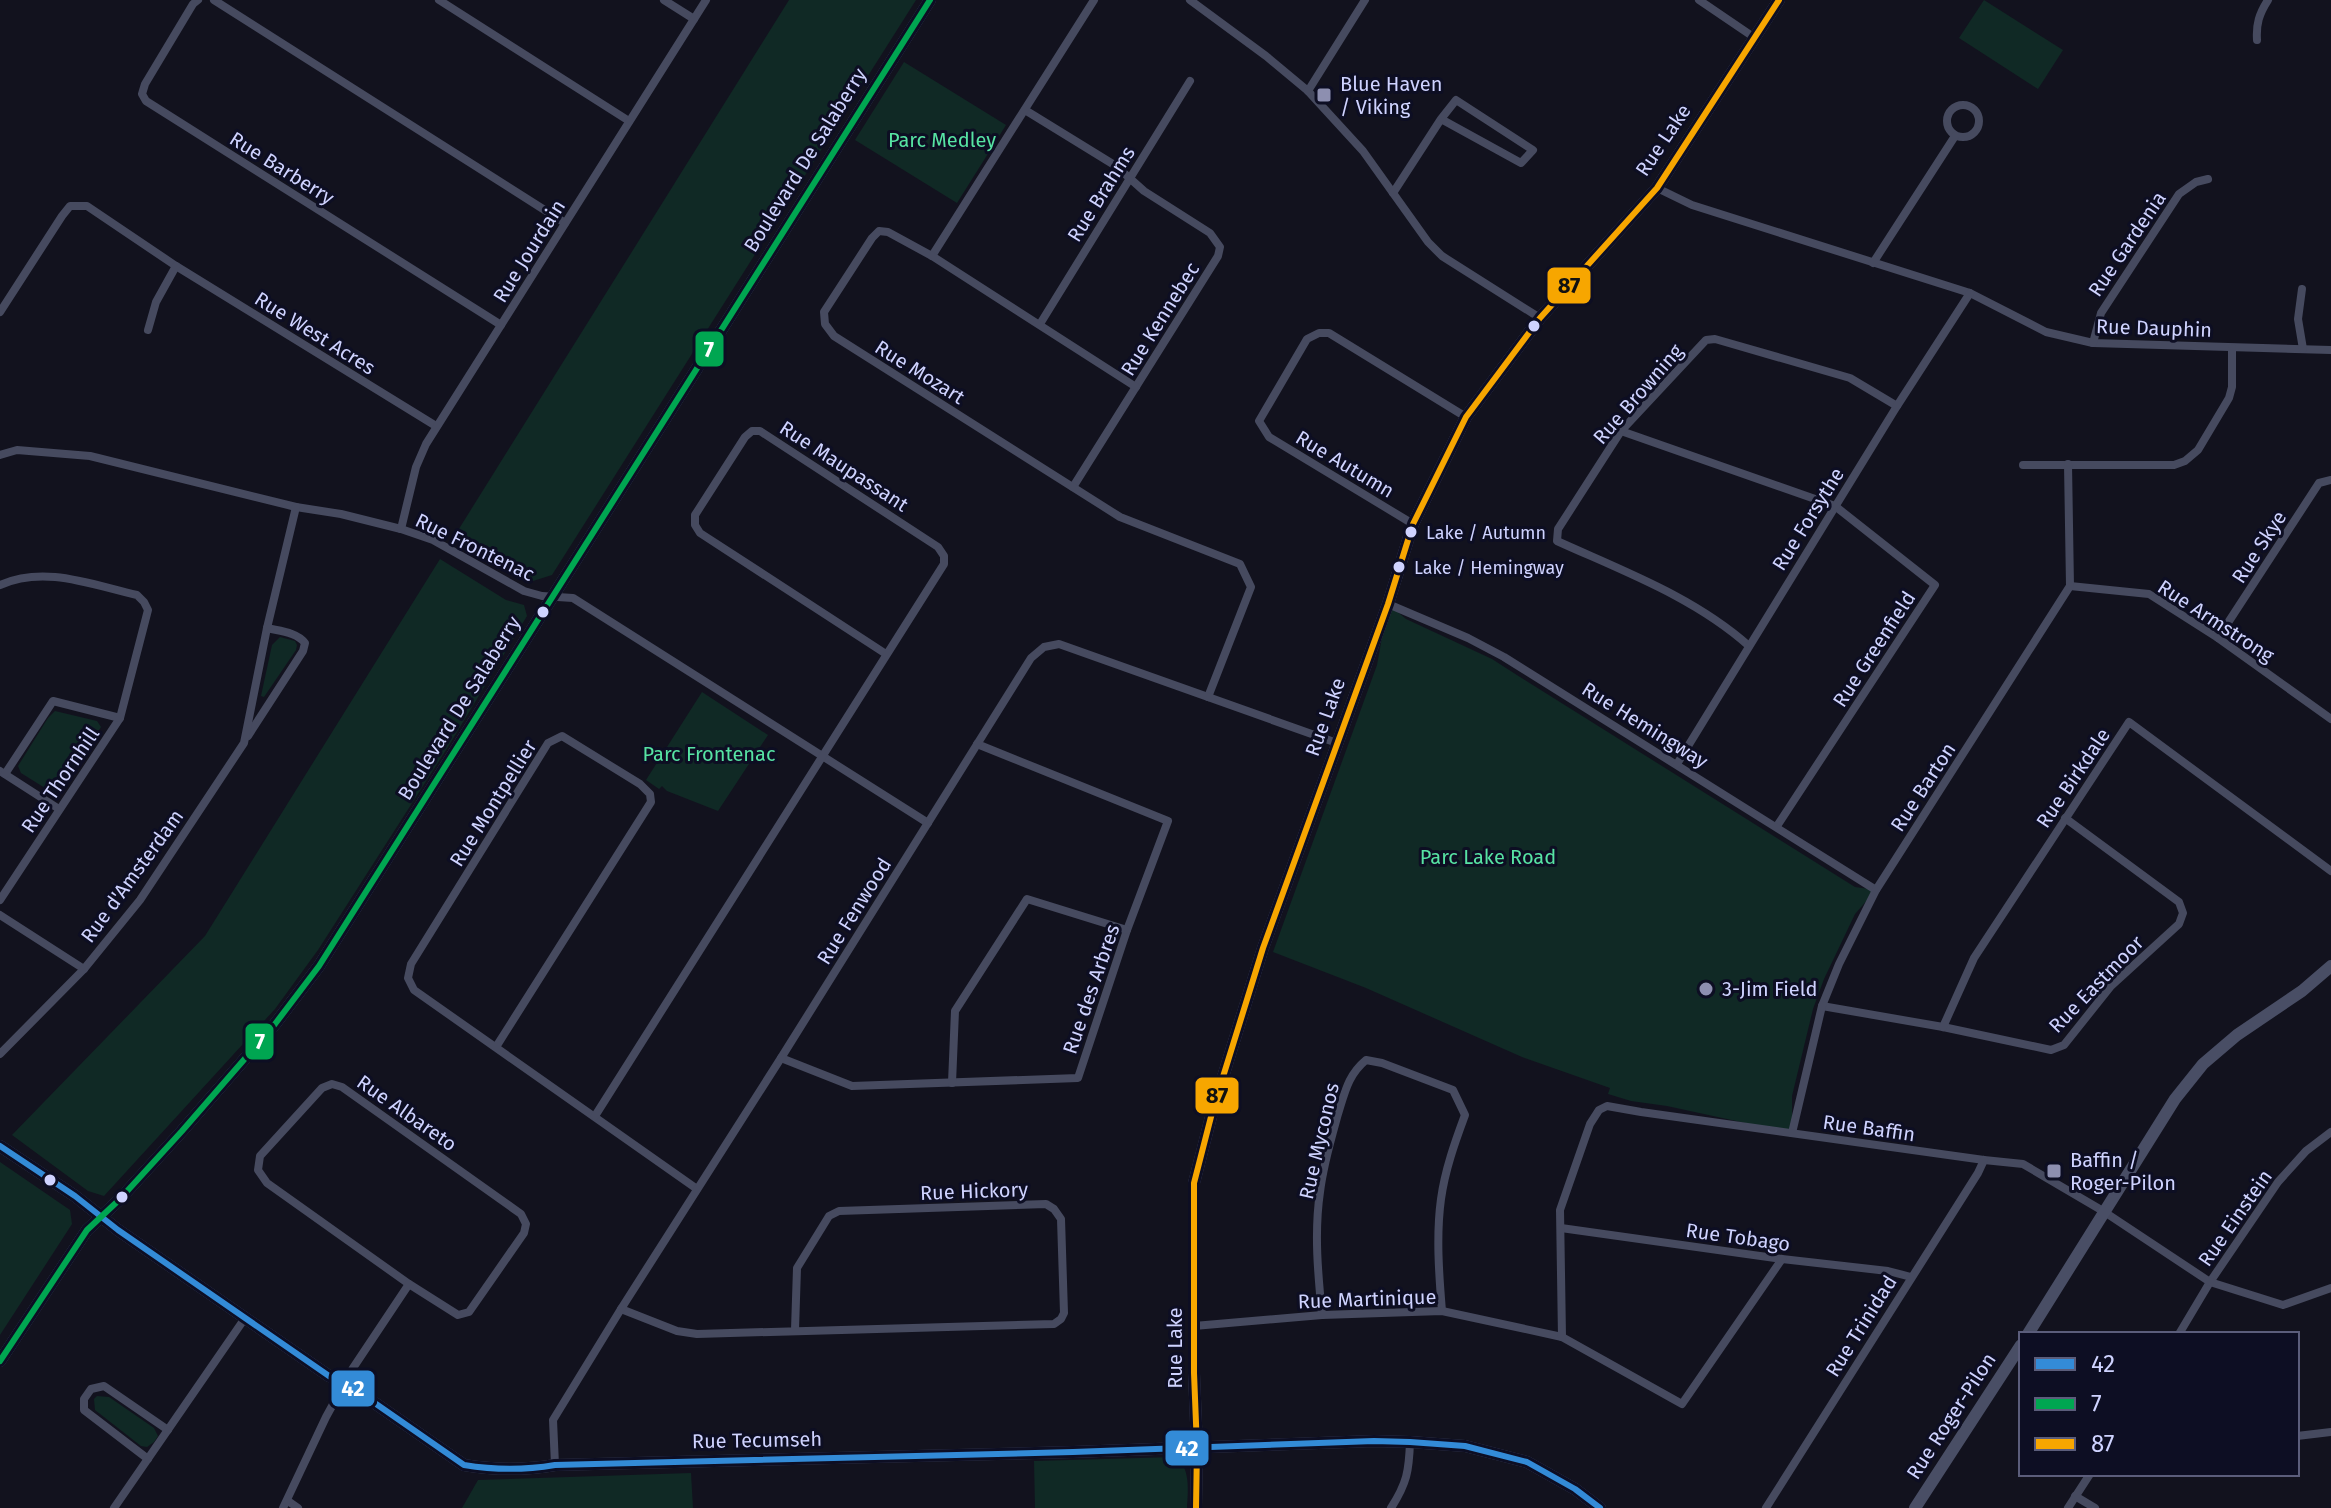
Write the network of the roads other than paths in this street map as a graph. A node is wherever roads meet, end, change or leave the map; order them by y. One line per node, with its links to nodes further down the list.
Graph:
1 (198, 0): 35 (street, Rue Barberry)
2 (214, 0): 26 (street)
3 (439, 0): 20 (street)
4 (664, 0): 13 (street)
5 (706, 0): 13 (street, Rue Jourdain)
6 (930, 0): 57 (street, Boulevard De Salaberry)
7 (1094, 0): 18 (street)
8 (1190, 0): 17 (street)
9 (1365, 0): 17 (street)
10 (1699, 0): 14 (street)
11 (1779, 0): 14 (street, Rue Lake)
12 (2268, 0): 15 (street)
13 (694, 19): 20 (street, Rue Jourdain)
14 (1755, 38): 24 (street, Rue Lake)
15 (2257, 40)
16 (1190, 81): 22 (street, Rue Brahms)
17 (1308, 91): 25 (street)
18 (1025, 110): 22 (street, Rue Kennebec); 27 (street)
19 (1441, 119): 19 (street); 25 (street)
20 (629, 121): 26 (street, Rue Jourdain)
21 (1955, 136): 21 (street); 28 (street)
22 (1129, 179): 34 (street, Rue Brahms); 41 (street, Rue Kennebec)
23 (2208, 179): 37 (street, Rue Gardenia)
24 (1657, 188): 28 (street, Rue Dauphin); 33 (street, Rue Lake)
25 (1393, 193): 33 (street)
26 (565, 223): 35 (street, Rue Jourdain)
27 (932, 256): 34 (street, Rue Mozart); 50 (street, Rue Mozart)
28 (1873, 263): 31 (street, Rue Dauphin)
29 (176, 266): 32 (street, Rue West Acres); 36 (street); 44 (street, Rue West Acres)
30 (2302, 289): 39 (street)
31 (1970, 293): 37 (street, Rue Dauphin); 42 (street, Rue Forsythe)
32 (0, 312)
33 (1540, 318): 43 (street, Rue Lake)
34 (1040, 324): 41 (street, Rue Mozart)
35 (501, 325): 44 (street, Rue Jourdain)
36 (148, 330)
37 (2093, 343): 38 (street, Rue Dauphin)
38 (2232, 348): 39 (street, Rue Dauphin); 47 (street)
39 (2303, 349): 40 (street, Rue Dauphin)
40 (2331, 350)
41 (1136, 387): 50 (street, Rue Kennebec)
42 (1897, 406): 45 (street, Rue Browning); 51 (street, Rue Forsythe)
43 (1466, 417): 53 (street, Rue Lake); 53 (street, Rue Autumn)
44 (436, 426): 54 (street, Rue Jourdain)
45 (1621, 431): 51 (street, Rue Greenfield); 61 (street, Rue Browning)
46 (0, 455): 52 (street, Rue Frontenac)
47 (2068, 464): 48 (street); 56 (street)
48 (2023, 465)
49 (2331, 480): 60 (street, Rue Skye)
50 (1073, 487): 63 (street, Rue Mozart)
51 (1835, 506): 61 (street, Rue Forsythe); 75 (street, Rue Greenfield)
52 (296, 507): 54 (street, Rue Frontenac); 59 (street, Rue d'Amsterdam)
53 (1413, 524): 58 (street, Rue Lake)
54 (401, 529): 57 (street, Rue Frontenac)
55 (0, 585): 64 (street, Rue Thornhill)
56 (2070, 586): 60 (street, Rue Armstrong); 77 (street, Rue Barton)
57 (553, 597): 69 (street, Rue Frontenac); 96 (street, Boulevard De Salaberry)
58 (1388, 604): 67 (street, Rue Lake); 70 (street, Rue Hemingway)
59 (267, 628): 66 (street, Rue d'Amsterdam); 66 (street, Rue d'Amsterdam)
60 (2218, 638): 65 (street, Rue Armstrong)
61 (1749, 646): 70 (street, Rue Forsythe)
62 (886, 654): 62 (street, Rue Maupassant); 69 (street, Rue Maupassant)
63 (1208, 697): 67 (street, Rue Fenwood); 68 (street, Rue Fenwood)
64 (120, 718): 71 (street, Rue Thornhill); 72 (street, Rue Thornhill)
65 (2331, 719)
66 (244, 743): 82 (street, Rue d'Amsterdam)
67 (1337, 743): 107 (street, Rue Lake)
68 (977, 744): 74 (street, Rue Fenwood); 80 (street, Rue des Arbres)
69 (824, 756): 74 (street, Rue Frontenac); 89 (street, Rue Maupassant)
70 (1677, 764): 75 (street, Rue Hemingway)
71 (2, 772): 72 (street)
72 (59, 809): 78 (street, Rue Thornhill)
73 (2065, 818): 76 (street, Rue Birkdale); 84 (street, Rue Birkdale); 84 (street, Rue Eastmoor)
74 (928, 823): 87 (street, Rue Fenwood)
75 (1777, 826): 77 (street, Rue Hemingway)
76 (2331, 871)
77 (1876, 890): 83 (street, Rue Barton)
78 (0, 900)
79 (0, 915): 82 (street)
80 (1127, 930): 88 (street, Rue des Arbres); 88 (street)
81 (2331, 966): 95 (street)
82 (84, 969): 86 (street, Rue d'Amsterdam)
83 (1822, 1006): 84 (street, Rue Eastmoor); 91 (street, Rue Barton)
84 (1943, 1027)
85 (496, 1047): 85 (street, Rue Montpellier); 89 (street, Rue Montpellier)
86 (0, 1054)
87 (781, 1058): 88 (street, Rue des Arbres); 94 (street, Rue Fenwood)
88 (952, 1083)
89 (595, 1116): 94 (street, Rue Montpellier)
90 (2331, 1132): 100 (street, Rue Einstein)
91 (1792, 1133): 93 (street, Rue Baffin); 97 (street, Rue Baffin)
92 (0, 1146): 96 (street, Rue Tecumseh)
93 (1984, 1160): 95 (street, Rue Baffin); 99 (street, Rue Trinidad)
94 (697, 1189): 103 (street, Rue Fenwood)
95 (2103, 1211): 100 (street, Rue Baffin); 109 (street)
96 (101, 1217): 106 (street, Rue Tecumseh); 113 (street, Boulevard De Salaberry)
97 (1561, 1228): 98 (street, Rue Tobago); 111 (street, Rue Baffin)
98 (1782, 1259): 99 (street, Rue Tobago); 111 (street, Rue Martinique)
99 (1911, 1277): 130 (street, Rue Trinidad)
100 (2210, 1282): 102 (street, Rue Baffin); 110 (street, Rue Einstein)
101 (409, 1284): 101 (street, Rue Albareto); 114 (street)
102 (2331, 1288)
103 (621, 1309): 108 (street, Rue Hickory); 121 (street, Rue Fenwood)
104 (1442, 1311): 105 (street, Rue Martinique); 105 (street, Rue Myconos); 111 (street, Rue Martinique)
105 (1322, 1315): 107 (street, Rue Martinique)
106 (245, 1318): 114 (street, Rue Tecumseh); 115 (street)
107 (1194, 1326): 119 (street, Rue Lake)
108 (795, 1330): 108 (street, Rue Hickory)
109 (2029, 1332)
110 (2180, 1332)
111 (1562, 1337)
112 (2019, 1348): 131 (street, Rue Roger-Pilon)
113 (0, 1361)
114 (344, 1384): 121 (street, Rue Tecumseh); 124 (street)
115 (168, 1430): 120 (street); 120 (street)
116 (2331, 1432): 117 (street)
117 (2299, 1436)
118 (1410, 1442): 119 (street, Rue Tecumseh); 128 (street); 129 (street, Rue Tecumseh)
119 (1197, 1448): 121 (street, Rue Tecumseh); 127 (street, Rue Lake)
120 (148, 1459): 125 (street)
121 (555, 1465)
122 (2089, 1476): 123 (street)
123 (2075, 1496): 132 (street); 133 (street)
124 (285, 1505): 126 (street)
125 (114, 1508)
126 (298, 1508)
127 (1196, 1508)
128 (1391, 1508)
129 (1600, 1508)
130 (1766, 1508)
131 (1915, 1508)
132 (2068, 1508)
133 (2095, 1508)

